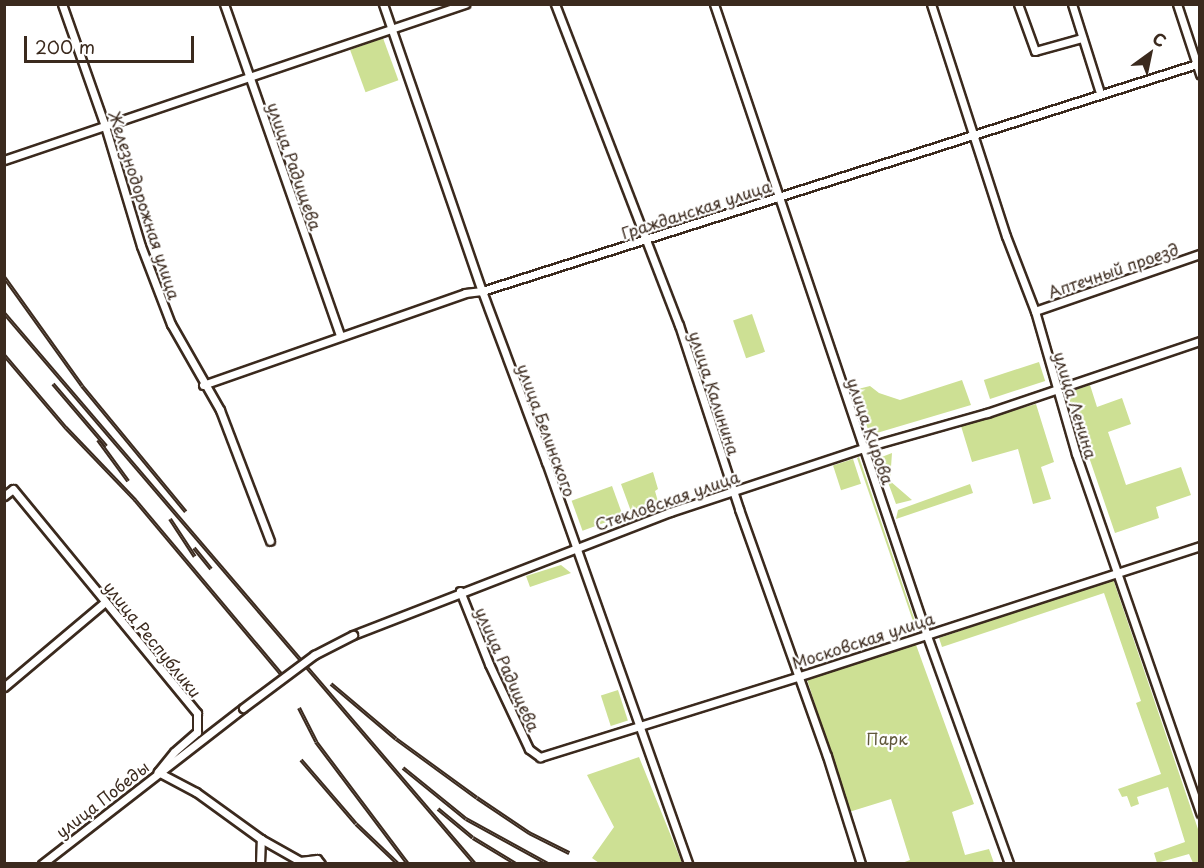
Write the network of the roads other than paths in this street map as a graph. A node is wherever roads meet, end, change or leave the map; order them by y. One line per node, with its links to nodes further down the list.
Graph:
1 (62, 4): 17 (street, Железнодорожная улица)
2 (224, 4): 15 (street, улица Радищева)
3 (383, 4): 11 (street, улица Белинского)
4 (465, 4): 11 (street)
5 (555, 4): 21 (street, улица Калинина)
6 (714, 4): 20 (street, улица Кирова)
7 (931, 4): 18 (street, улица Ленина)
8 (1018, 4): 12 (street)
9 (1072, 4): 12 (street)
10 (1177, 4): 13 (street)
11 (392, 29): 15 (street); 23 (street, улица Белинского)
12 (1082, 38): 16 (street)
13 (1198, 63): 14 (street); 16 (street, Гражданская улица)
14 (1200, 74)
15 (249, 77): 17 (street); 25 (street, улица Радищева)
16 (1100, 93): 18 (street, Гражданская улица)
17 (105, 126): 19 (street); 27 (street, Железнодорожная улица)
18 (975, 135): 20 (street, Гражданская улица); 24 (street, улица Ленина)
19 (4, 160)
20 (779, 197): 21 (street, Гражданская улица); 29 (street, улица Кирова)
21 (646, 239): 23 (street, Гражданская улица); 30 (street, улица Калинина)
22 (1200, 254): 24 (street, Аптечный проезд)
23 (482, 291): 25 (street, Гражданская улица); 34 (street, улица Белинского)
24 (1035, 311): 28 (street, улица Ленина)
25 (340, 336): 27 (street, Гражданская улица)
26 (1200, 341): 28 (street, Стекловская улица)
27 (203, 385): 32 (street, Железнодорожная улица)
28 (1057, 390): 29 (street, Стекловская улица); 35 (street, улица Ленина)
29 (863, 448): 30 (street, Стекловская улица); 38 (street, улица Кирова)
30 (733, 491): 34 (street, Стекловская улица); 39 (street, улица Калинина)
31 (4, 496): 37 (street, улица Республики)
32 (270, 541)
33 (1200, 546): 35 (street, Московская улица)
34 (575, 547): 36 (street, Стекловская улица); 41 (street, улица Белинского)
35 (1118, 572): 38 (street, Московская улица); 45 (street, улица Ленина)
36 (460, 591): 42 (street, улица Радищева); 43 (street, Стекловская улица, bridge)
37 (105, 602): 40 (street); 44 (street, улица Республики)
38 (926, 633): 39 (street, Московская улица); 52 (street, улица Кирова)
39 (800, 676): 41 (street, Московская улица); 51 (street, улица Калинина)
40 (4, 687)
41 (638, 726): 42 (street, Московская улица); 50 (street, улица Белинского)
42 (535, 756)
43 (180, 759): 44 (street, улица Победы)
44 (158, 772): 46 (street); 47 (street, улица Победы)
45 (1200, 813)
46 (261, 838): 48 (street); 49 (street)
47 (42, 864)
48 (260, 864)
49 (321, 864)
50 (688, 864)
51 (861, 864)
52 (1009, 864)

